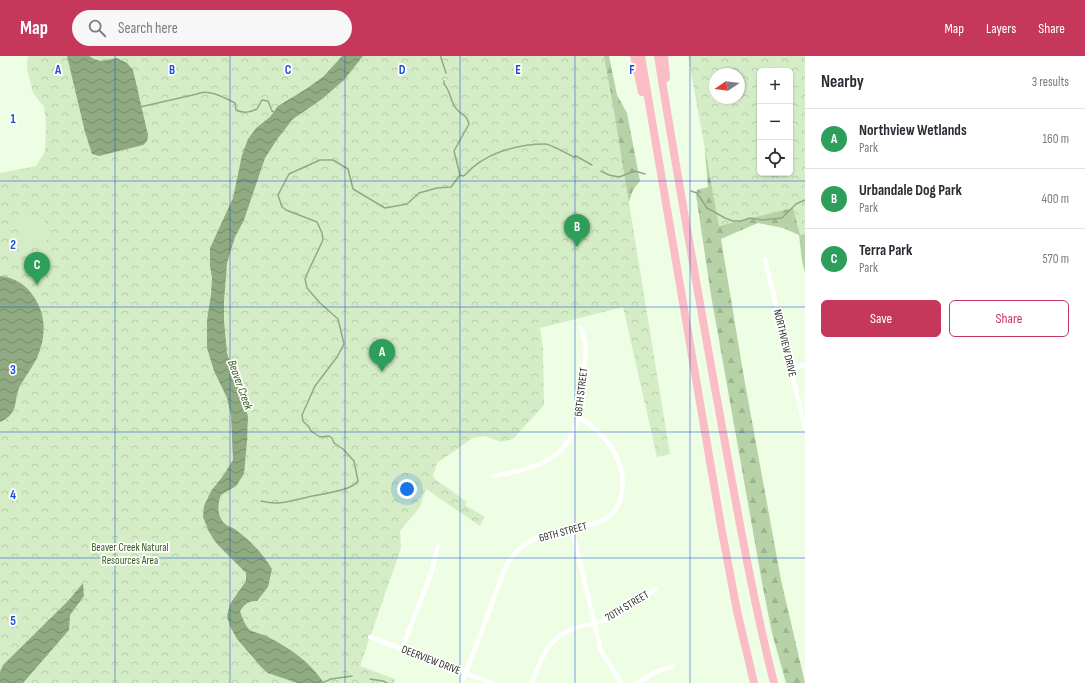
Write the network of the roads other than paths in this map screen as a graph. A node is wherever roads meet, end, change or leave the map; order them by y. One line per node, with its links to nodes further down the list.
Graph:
1 (634, 56): 6 (highway)
2 (641, 56): 6 (highway)
3 (658, 56): 5 (highway)
4 (664, 56): 5 (highway)
5 (666, 105): 28 (highway)
6 (661, 174): 27 (highway)
7 (765, 259): 10 (street, NORTHVIEW DRIVE)
8 (580, 328): 11 (street, 68TH STREET)
9 (805, 365): 10 (street)
10 (791, 368): 12 (street, NORTHVIEW DRIVE)
11 (579, 417): 13 (street, 68TH STREET); 14 (street, 69TH STREET)
12 (805, 428)
13 (493, 476)
14 (572, 529): 17 (street); 21 (street, 69TH STREET)
15 (438, 546): 19 (street)
16 (656, 589): 17 (street, 70TH STREET)
17 (594, 623): 24 (street, 70TH STREET); 25 (street)
18 (370, 637): 19 (street, DEERVIEW DRIVE)
19 (402, 649): 21 (street, DEERVIEW DRIVE)
20 (672, 666): 26 (street)
21 (466, 673): 22 (street, 69TH STREET); 23 (street, DEERVIEW DRIVE)
22 (462, 683)
23 (492, 683)
24 (532, 683)
25 (621, 683)
26 (637, 683)
27 (754, 683)
28 (774, 683)

